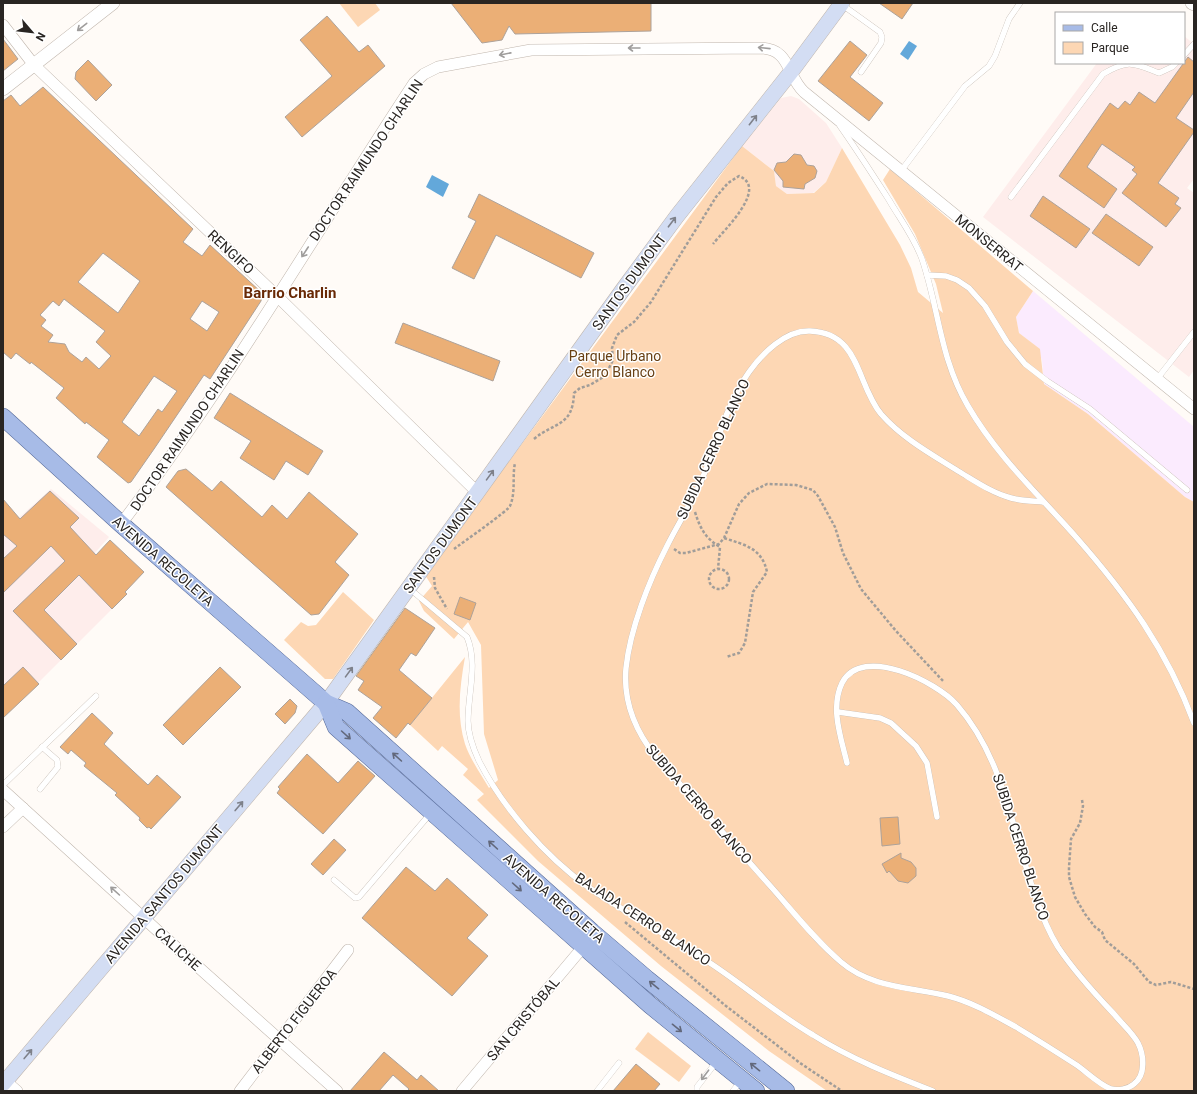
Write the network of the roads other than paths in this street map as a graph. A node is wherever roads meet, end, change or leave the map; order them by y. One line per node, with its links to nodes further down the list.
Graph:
1 (113, 3): 10 (street, one-way to 10)
2 (1020, 3): 15 (lane)
3 (842, 4): 11 (main road, SANTOS DUMONT); 12 (lane)
4 (3, 25): 10 (street, RENGIFO)
5 (1194, 44): 6 (lane)
6 (1185, 53)
7 (1126, 64): 16 (lane)
8 (1136, 64): 9 (lane)
9 (1175, 64)
10 (34, 65): 13 (street); 18 (street, RENGIFO)
11 (791, 72): 14 (street, MONSERRAT); 18 (street, DOCTOR RAIMUNDO CHARLIN, one-way to 18); 24 (main road, SANTOS DUMONT, one-way to 11)
12 (861, 72)
13 (3, 89)
14 (834, 117): 15 (street, MONSERRAT); 17 (lane)
15 (901, 171): 20 (street, MONSERRAT)
16 (1011, 196)
17 (927, 275): 23 (lane); 25 (lane)
18 (277, 296): 24 (street, RENGIFO); 26 (street, DOCTOR RAIMUNDO CHARLIN)
19 (1194, 332): 20 (lane)
20 (1157, 379): 21 (street, MONSERRAT)
21 (1194, 409)
22 (3, 417): 26 (main road, AVENIDA RECOLETA)
23 (1187, 490)
24 (478, 492): 27 (main road, SANTOS DUMONT)
25 (1043, 502): 30 (lane, SUBIDA CERRO BLANCO); 31 (lane)
26 (121, 524): 29 (main road, AVENIDA RECOLETA)
27 (409, 588): 29 (main road, SANTOS DUMONT, one-way to 27); 59 (lane, BAJADA CERRO BLANCO)
28 (96, 696): 32 (lane)
29 (326, 703): 38 (main road, AVENIDA RECOLETA, one-way to 38); 42 (main road, AVENIDA SANTOS DUMONT, one-way to 29); 43 (main road, AVENIDA RECOLETA, one-way to 29)
30 (838, 712): 33 (lane, SUBIDA CERRO BLANCO); 39 (lane)
31 (1194, 723)
32 (42, 747): 34 (lane); 35 (lane)
33 (847, 763)
34 (3, 785)
35 (40, 789)
36 (3, 790): 37 (street, CALICHE)
37 (23, 808): 40 (street); 42 (street, CALICHE, one-way to 37)
38 (432, 811): 41 (lane); 44 (main road, AVENIDA RECOLETA, one-way to 44)
39 (937, 818)
40 (3, 827)
41 (334, 880)
42 (144, 918): 46 (street, CALICHE); 49 (main road, AVENIDA SANTOS DUMONT, one-way to 42)
43 (604, 942): 44 (main road); 58 (main road, AVENIDA RECOLETA, one-way to 43)
44 (583, 946): 47 (main road, AVENIDA RECOLETA, one-way to 47); 54 (street, SAN CRISTÓBAL)
45 (348, 950): 46 (street, ALBERTO FIGUEROA)
46 (279, 1040): 52 (street, ALBERTO FIGUEROA); 53 (street, CALICHE)
47 (717, 1060): 50 (main road, AVENIDA RECOLETA); 56 (lane, one-way to 56)
48 (620, 1063): 55 (lane)
49 (4, 1081): 51 (street)
50 (737, 1086): 57 (main road, AVENIDA RECOLETA)
51 (17, 1091)
52 (240, 1091)
53 (337, 1091)
54 (462, 1091)
55 (597, 1091)
56 (697, 1091)
57 (756, 1091)
58 (786, 1091)
59 (933, 1091)

